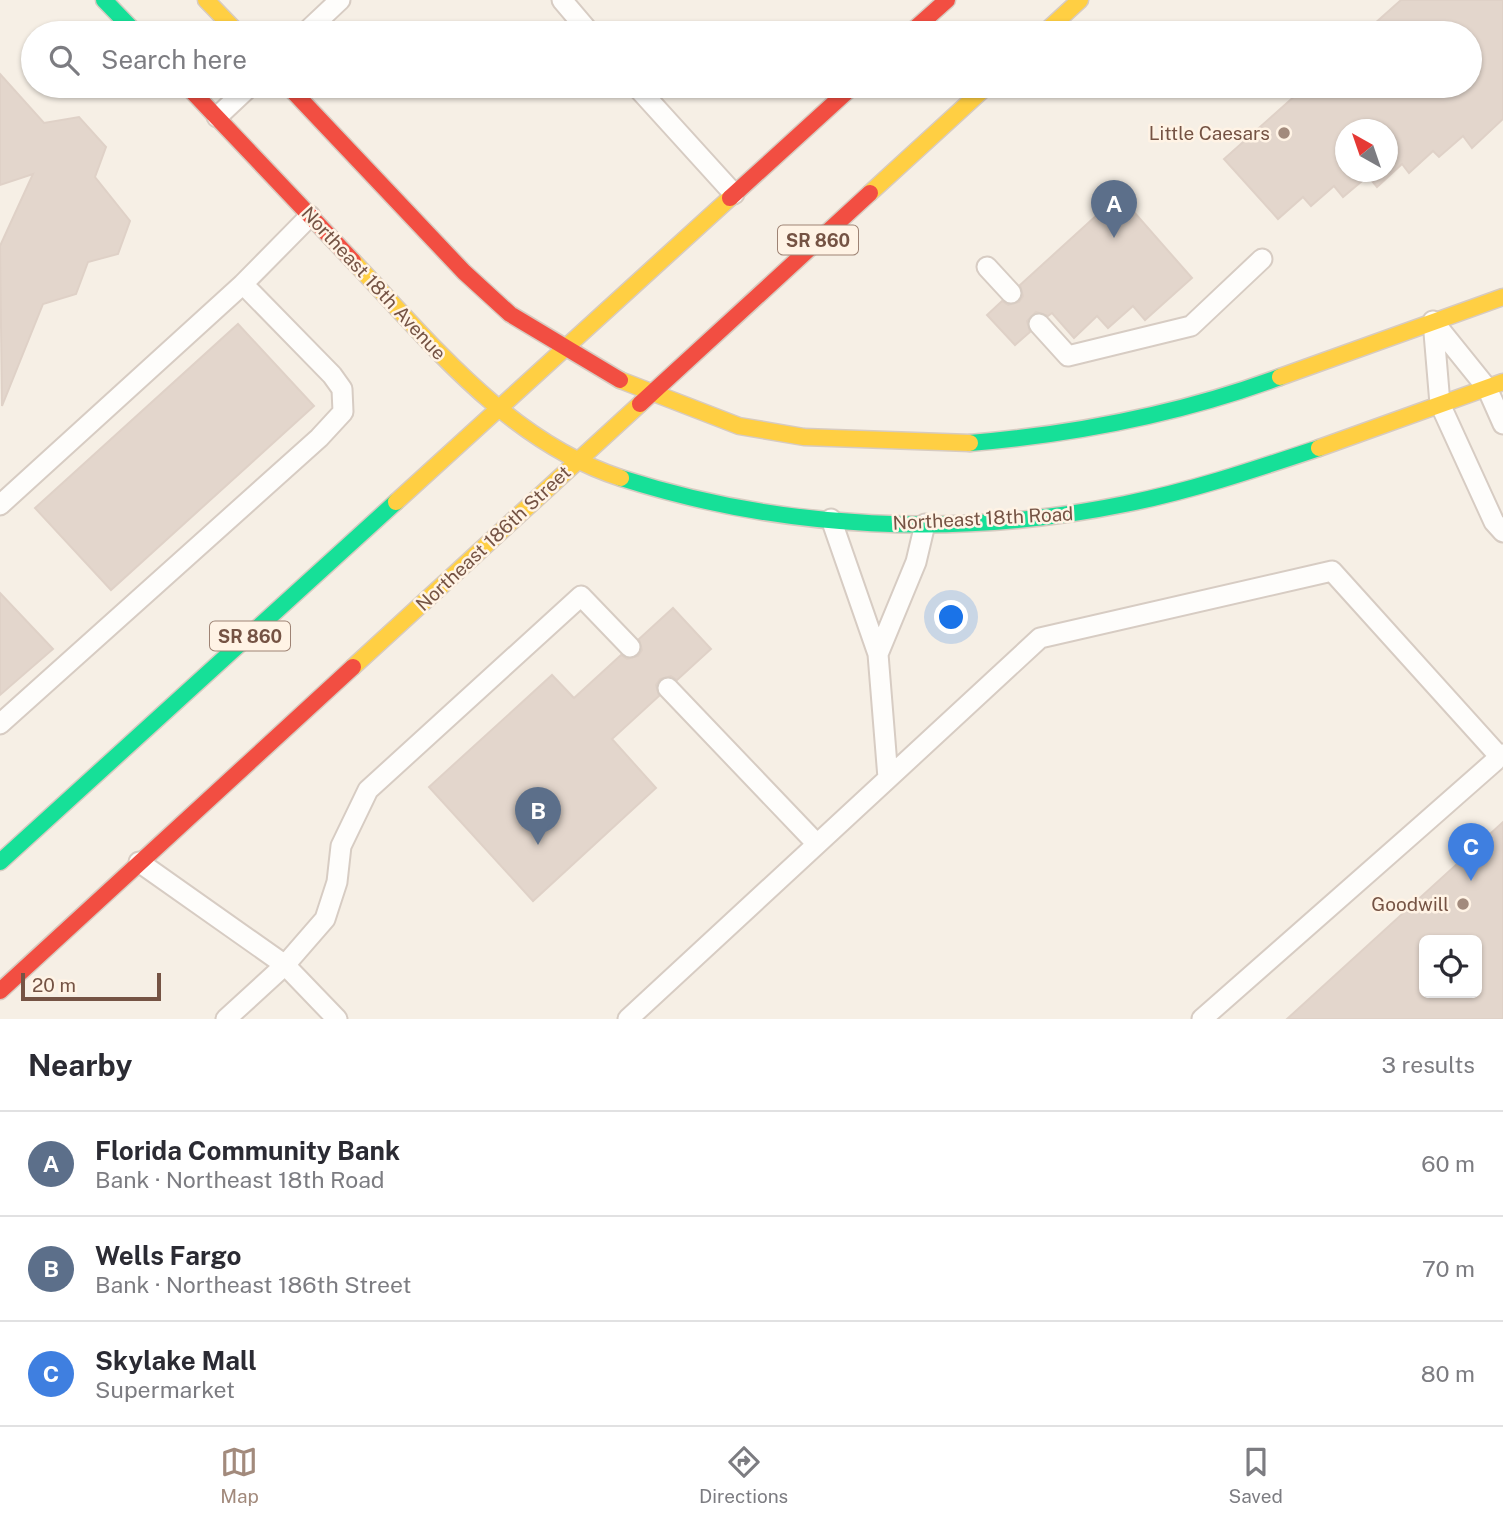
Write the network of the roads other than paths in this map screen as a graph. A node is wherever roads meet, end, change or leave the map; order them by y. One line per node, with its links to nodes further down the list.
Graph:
1 (104, 0): 7 (street)
2 (206, 0): 8 (street)
3 (340, 0): 9 (lane)
4 (562, 0): 10 (lane)
5 (947, 0): 11 (street)
6 (1080, 0): 12 (street)
7 (124, 21)
8 (226, 21)
9 (318, 21)
10 (580, 21)
11 (923, 21)
12 (1057, 21)
13 (199, 98): 19 (street, Northeast 18th Avenue)
14 (237, 98): 19 (lane)
15 (299, 98): 29 (street)
16 (647, 98): 20 (lane)
17 (840, 98): 20 (street, SR 860)
18 (974, 98): 31 (street, Northeast 186th Street / SR 860)
19 (217, 117): 21 (street, Northeast 18th Avenue)
20 (734, 194): 29 (street, SR 860)
21 (310, 216): 24 (lane); 33 (street, Northeast 18th Avenue)
22 (1262, 259): 28 (lane)
23 (987, 267): 25 (lane)
24 (243, 284): 36 (lane); 43 (lane)
25 (1011, 293)
26 (1503, 297): 27 (street)
27 (1433, 321): 30 (lane); 31 (street); 32 (lane)
28 (1039, 324)
29 (564, 348): 31 (street); 33 (street, SR 860)
30 (1495, 385): 32 (street, Northeast 18th Road); 34 (lane)
31 (649, 394): 35 (street, Northeast 186th Street / SR 860)
32 (1440, 404): 38 (street, Northeast 18th Road); 39 (lane)
33 (499, 410): 35 (street, Northeast 18th Avenue); 47 (street, SR 860)
34 (1503, 424)
35 (578, 458): 37 (street, Northeast 18th Road); 48 (street, Northeast 186th Street / SR 860)
36 (0, 505)
37 (831, 519): 38 (street, Northeast 18th Road); 41 (lane)
38 (925, 524): 41 (lane)
39 (1503, 532)
40 (629, 647): 49 (lane)
41 (878, 654): 45 (lane)
42 (668, 688): 46 (lane)
43 (0, 724)
44 (1502, 755): 45 (lane); 54 (lane)
45 (888, 778): 46 (lane)
46 (817, 844): 53 (lane)
47 (0, 862)
48 (139, 862): 49 (lane); 50 (street, Northeast 186th Street / SR 860)
49 (285, 965): 51 (lane); 52 (lane)
50 (0, 991)
51 (226, 1019)
52 (337, 1019)
53 (628, 1019)
54 (1202, 1019)

